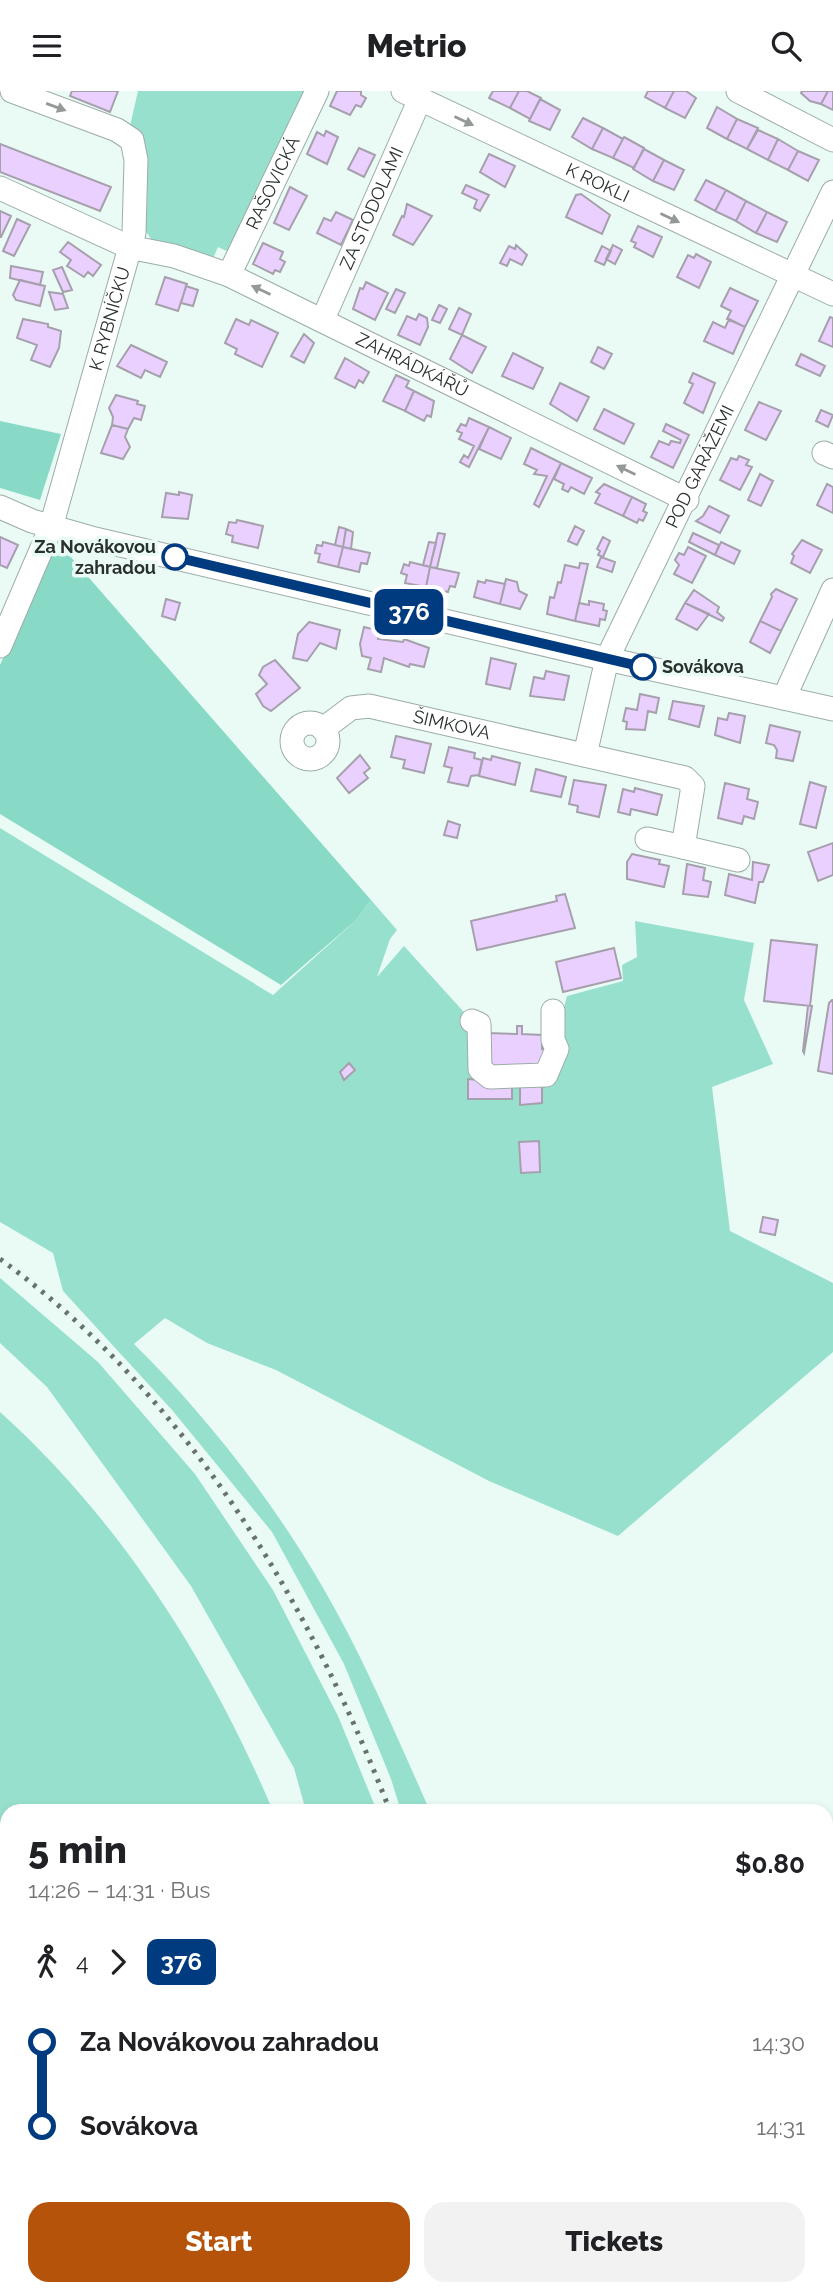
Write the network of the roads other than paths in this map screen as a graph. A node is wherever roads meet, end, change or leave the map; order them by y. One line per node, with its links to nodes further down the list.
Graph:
1 (12, 91): 8 (street, one-way to 8)
2 (317, 91): 9 (street, RAŠOVICKÁ)
3 (738, 91): 5 (street)
4 (411, 95): 10 (street, K ROKLI, one-way to 10); 12 (street, ZA STODOLAMI)
5 (833, 140)
6 (0, 188): 8 (street, K RYBNÍČKU)
7 (833, 192): 10 (street, POD GARÁŽEMI)
8 (129, 247): 9 (street, ZAHRÁDKÁŘŮ); 15 (street, K RYBNÍČKU)
9 (229, 275): 12 (street, ZAHRÁDKÁŘŮ, one-way to 9)
10 (793, 276): 11 (street, K ROKLI); 13 (street, POD GARÁŽEMI)
11 (833, 294)
12 (323, 319): 13 (street, ZAHRÁDKÁŘŮ, one-way to 12)
13 (687, 500): 18 (street, POD GARÁŽEMI)
14 (0, 507): 15 (street)
15 (51, 527): 17 (street); 18 (street)
16 (833, 590): 19 (street)
17 (0, 646)
18 (607, 659): 19 (street); 22 (street)
19 (784, 698): 20 (street)
20 (833, 709)
21 (323, 729): 22 (street, ŠIMKOVA)
22 (585, 755): 24 (street, ŠIMKOVA)
23 (647, 839): 24 (street)
24 (683, 847): 25 (street)
25 (738, 860)
26 (552, 1011): 27 (street)
27 (472, 1021)

